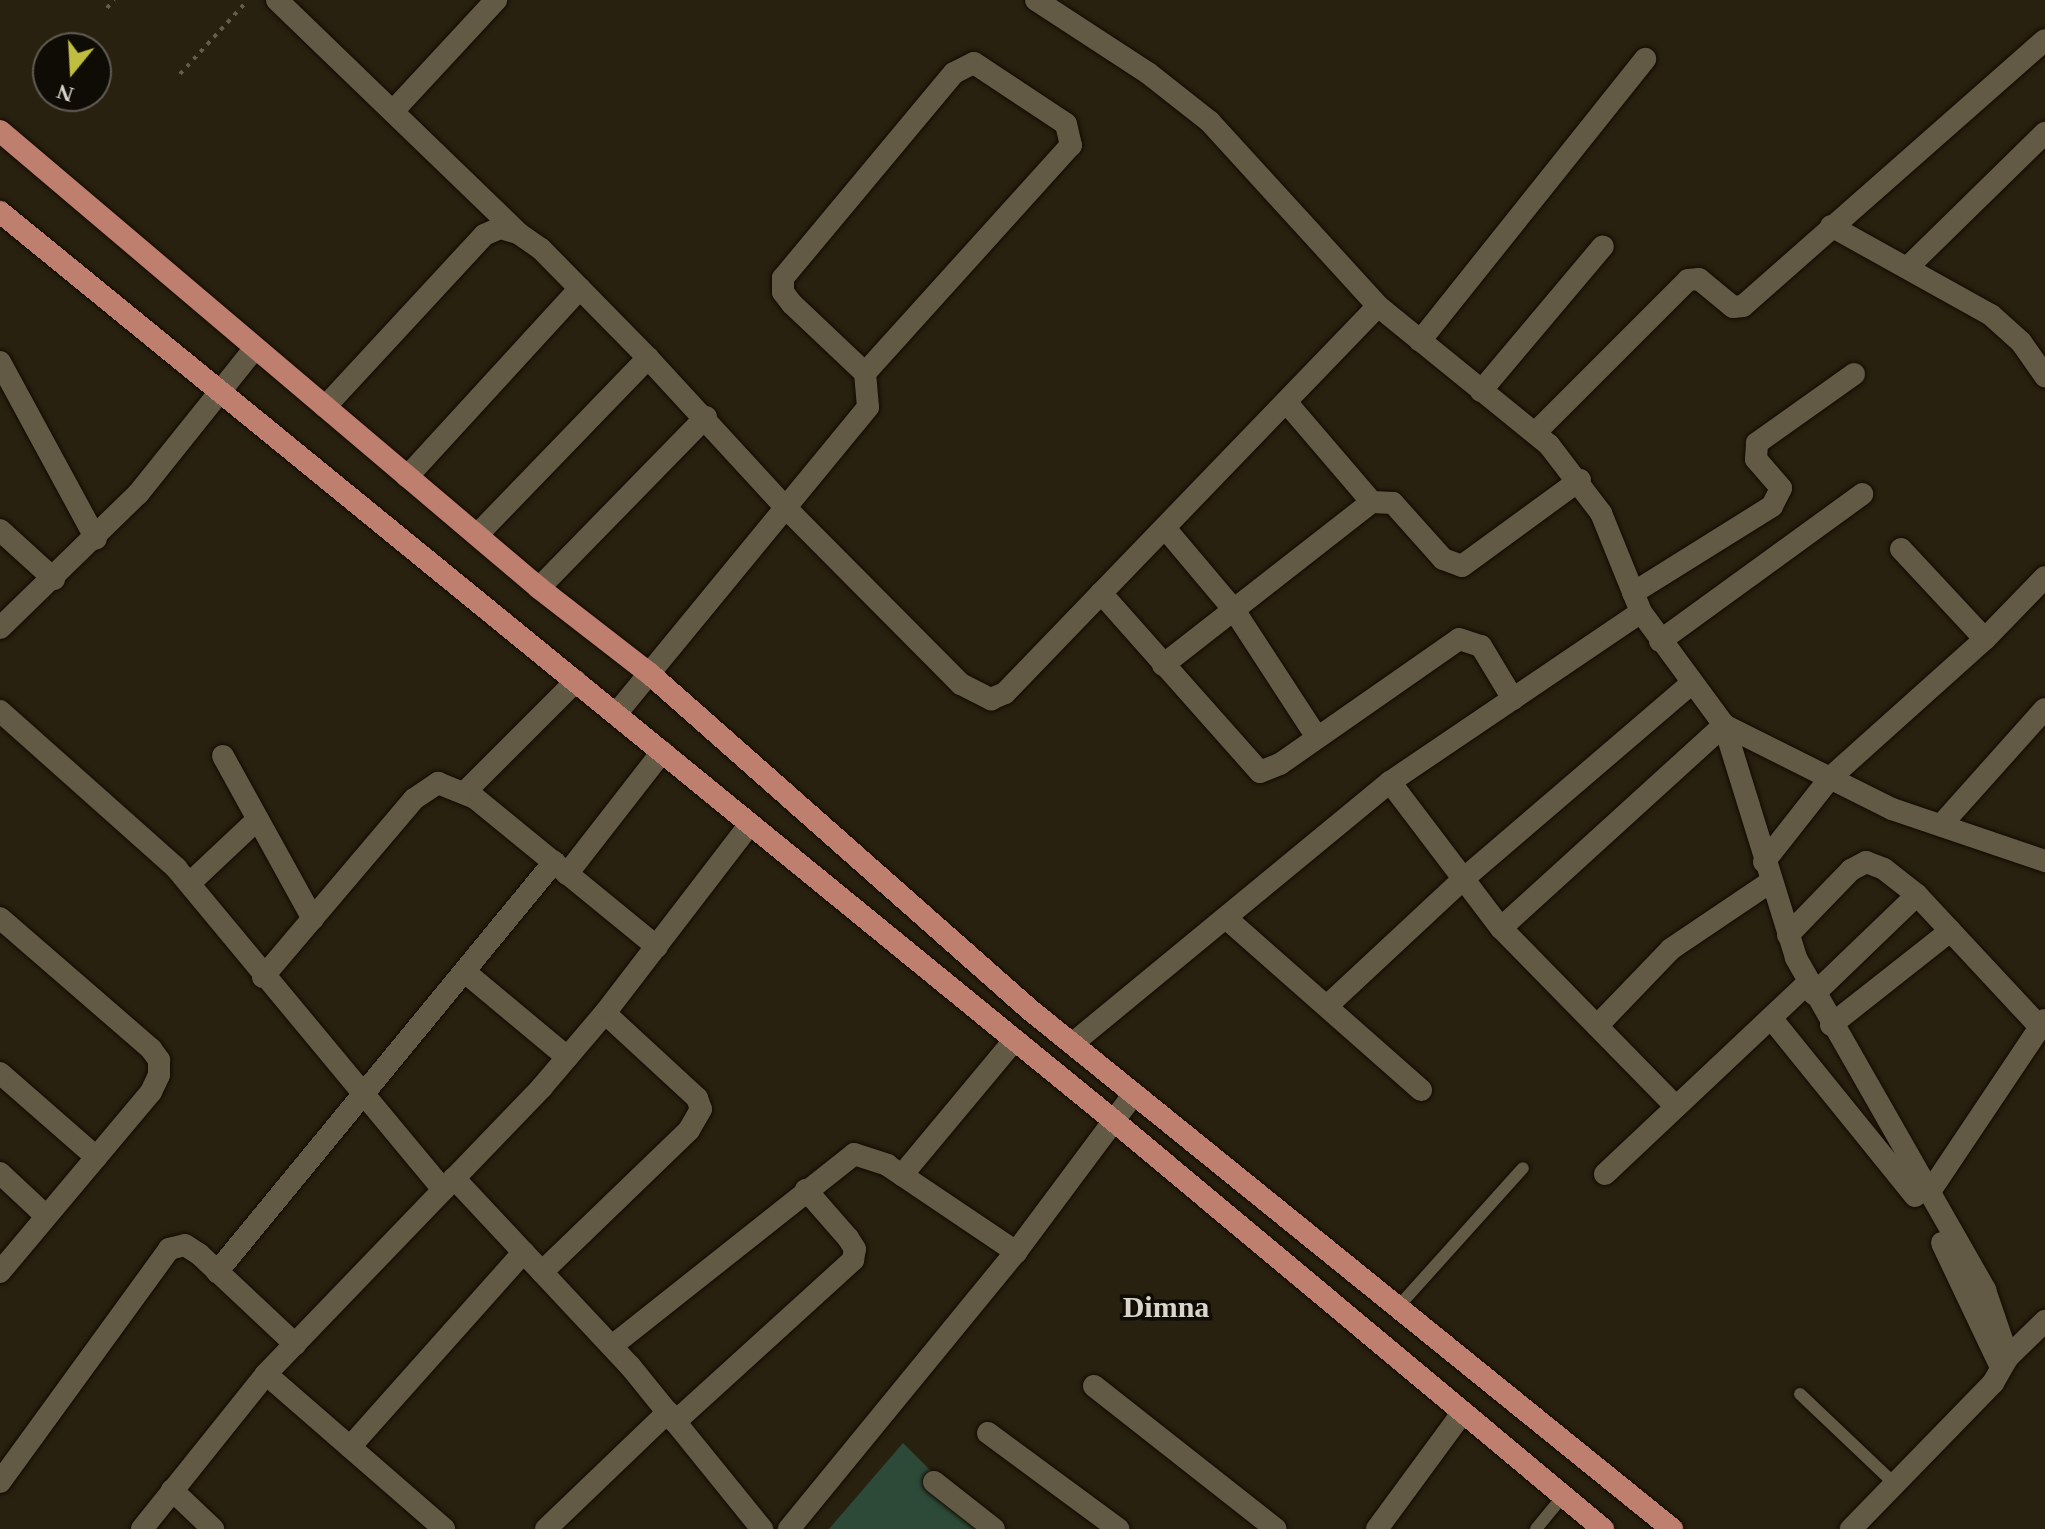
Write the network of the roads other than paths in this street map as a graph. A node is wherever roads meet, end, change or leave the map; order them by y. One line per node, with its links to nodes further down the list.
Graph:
1 (277, 0): 6 (street)
2 (496, 0): 6 (street)
3 (1045, 2): 15 (street)
4 (2045, 40): 10 (street)
5 (1645, 59): 16 (street)
6 (395, 109): 11 (street)
7 (0, 131): 17 (highway)
8 (2045, 133): 13 (street)
9 (0, 212): 23 (highway)
10 (1831, 226): 13 (street); 28 (street)
11 (518, 233): 14 (street); 26 (street)
12 (1603, 246): 24 (street)
13 (1908, 267): 22 (street)
14 (580, 288): 18 (street); 29 (street)
15 (1378, 306): 16 (street); 25 (street)
16 (1420, 341): 24 (street)
17 (254, 349): 23 (street); 26 (highway)
18 (648, 358): 27 (street); 36 (street)
19 (0, 362): 37 (street)
20 (865, 373): 20 (street); 33 (street)
21 (1854, 374): 43 (street)
22 (2045, 376)
23 (219, 390): 37 (street); 50 (highway)
24 (1481, 391): 28 (street)
25 (1287, 403): 32 (street); 34 (street)
26 (325, 407): 29 (highway)
27 (706, 417): 33 (street); 41 (street)
28 (1535, 433): 30 (street)
29 (407, 477): 36 (highway)
30 (1580, 480): 32 (street); 43 (street)
31 (1862, 494): 47 (street)
32 (1372, 502): 44 (street)
33 (787, 509): 42 (street); 49 (street)
34 (1165, 528): 42 (street); 44 (street)
35 (0, 530): 39 (street)
36 (478, 534): 41 (highway)
37 (96, 539): 39 (street)
38 (1901, 549): 46 (street)
39 (54, 579): 45 (street)
40 (2042, 586): 46 (street)
41 (539, 588): 49 (highway)
42 (1101, 593): 48 (street)
43 (1637, 602): 47 (street); 52 (street)
44 (1234, 610): 48 (street); 57 (street)
45 (0, 628)
46 (1985, 639): 60 (street)
47 (1660, 641): 51 (street)
48 (1163, 665): 57 (street)
49 (650, 674): 55 (street); 89 (highway)
50 (576, 681): 55 (highway); 62 (street)
51 (1692, 683): 56 (street); 69 (street)
52 (1513, 699): 57 (street); 61 (street)
53 (2045, 709): 65 (street)
54 (0, 711): 70 (street)
55 (616, 714): 58 (highway)
56 (1724, 725): 60 (street); 68 (street); 75 (street)
57 (1316, 736)
58 (662, 752): 64 (highway); 67 (street)
59 (223, 756): 63 (street)
60 (1830, 778): 65 (street); 68 (street)
61 (1390, 782): 69 (street); 73 (street)
62 (465, 792): 67 (street); 74 (street)
63 (258, 819): 70 (street); 74 (street)
64 (750, 824): 78 (street); 88 (highway)
65 (1942, 824): 66 (street)
66 (2045, 861)
67 (561, 868): 78 (street); 79 (street)
68 (1767, 872): 77 (street); 87 (street)
69 (1461, 881): 75 (street); 82 (street)
70 (190, 883): 80 (street)
71 (1917, 895): 76 (street); 77 (street); 81 (street)
72 (0, 918): 97 (street)
73 (1226, 918): 82 (street); 89 (street)
74 (313, 919): 80 (street)
75 (1501, 928): 87 (street)
76 (1950, 931): 85 (street); 86 (street)
77 (1788, 935): 81 (street)
78 (657, 947): 83 (street)
79 (465, 972): 90 (street); 94 (street)
80 (263, 977): 94 (street)
81 (1812, 988): 84 (street); 86 (street)
82 (1327, 1006): 92 (street)
83 (605, 1013): 90 (street); 110 (street)
84 (1771, 1018): 95 (street); 115 (street)
85 (2042, 1024): 104 (street)
86 (1831, 1025): 104 (street)
87 (1597, 1026): 95 (street)
88 (1013, 1042): 96 (highway); 101 (street)
89 (1072, 1044): 93 (highway)
90 (567, 1057): 102 (street)
91 (0, 1073): 97 (street)
92 (1421, 1090)
93 (1133, 1095): 96 (street); 111 (highway)
94 (363, 1098): 102 (street); 109 (street)
95 (1676, 1107): 100 (street)
96 (1114, 1121): 107 (street); 119 (highway)
97 (96, 1157): 105 (street)
98 (1523, 1168): 111 (lane)
99 (0, 1173): 105 (street)
100 (1605, 1174)
101 (902, 1175): 103 (street); 107 (street)
102 (448, 1184): 106 (street); 113 (street)
103 (806, 1190): 114 (street); 120 (street)
104 (1929, 1193): 115 (street)
105 (46, 1216): 108 (street)
106 (524, 1252): 110 (street); 122 (street)
107 (1016, 1252): 133 (street)
108 (0, 1272)
109 (217, 1272): 113 (street); 123 (street)
110 (542, 1272): 114 (street)
111 (1397, 1308): 140 (highway)
112 (2045, 1321): 115 (street)
113 (295, 1344): 116 (street)
114 (612, 1346): 120 (street)
115 (2005, 1362): 125 (street)
116 (266, 1374): 122 (street); 126 (street)
117 (1094, 1386): 136 (street)
118 (1800, 1394): 125 (lane)
119 (1463, 1412): 127 (highway); 137 (street)
120 (672, 1417): 131 (street); 132 (street)
121 (988, 1433): 135 (street)
122 (350, 1447): 130 (street)
123 (0, 1482)
124 (934, 1482): 134 (street)
125 (1895, 1484): 141 (street)
126 (172, 1490): 128 (street); 129 (street)
127 (1563, 1496): 138 (lane); 139 (highway)
128 (142, 1529)
129 (213, 1529)
130 (444, 1529)
131 (546, 1529)
132 (762, 1529)
133 (789, 1529)
134 (994, 1529)
135 (1118, 1529)
136 (1276, 1529)
137 (1377, 1529)
138 (1536, 1529)
139 (1603, 1529)
140 (1672, 1529)
141 (1851, 1529)

